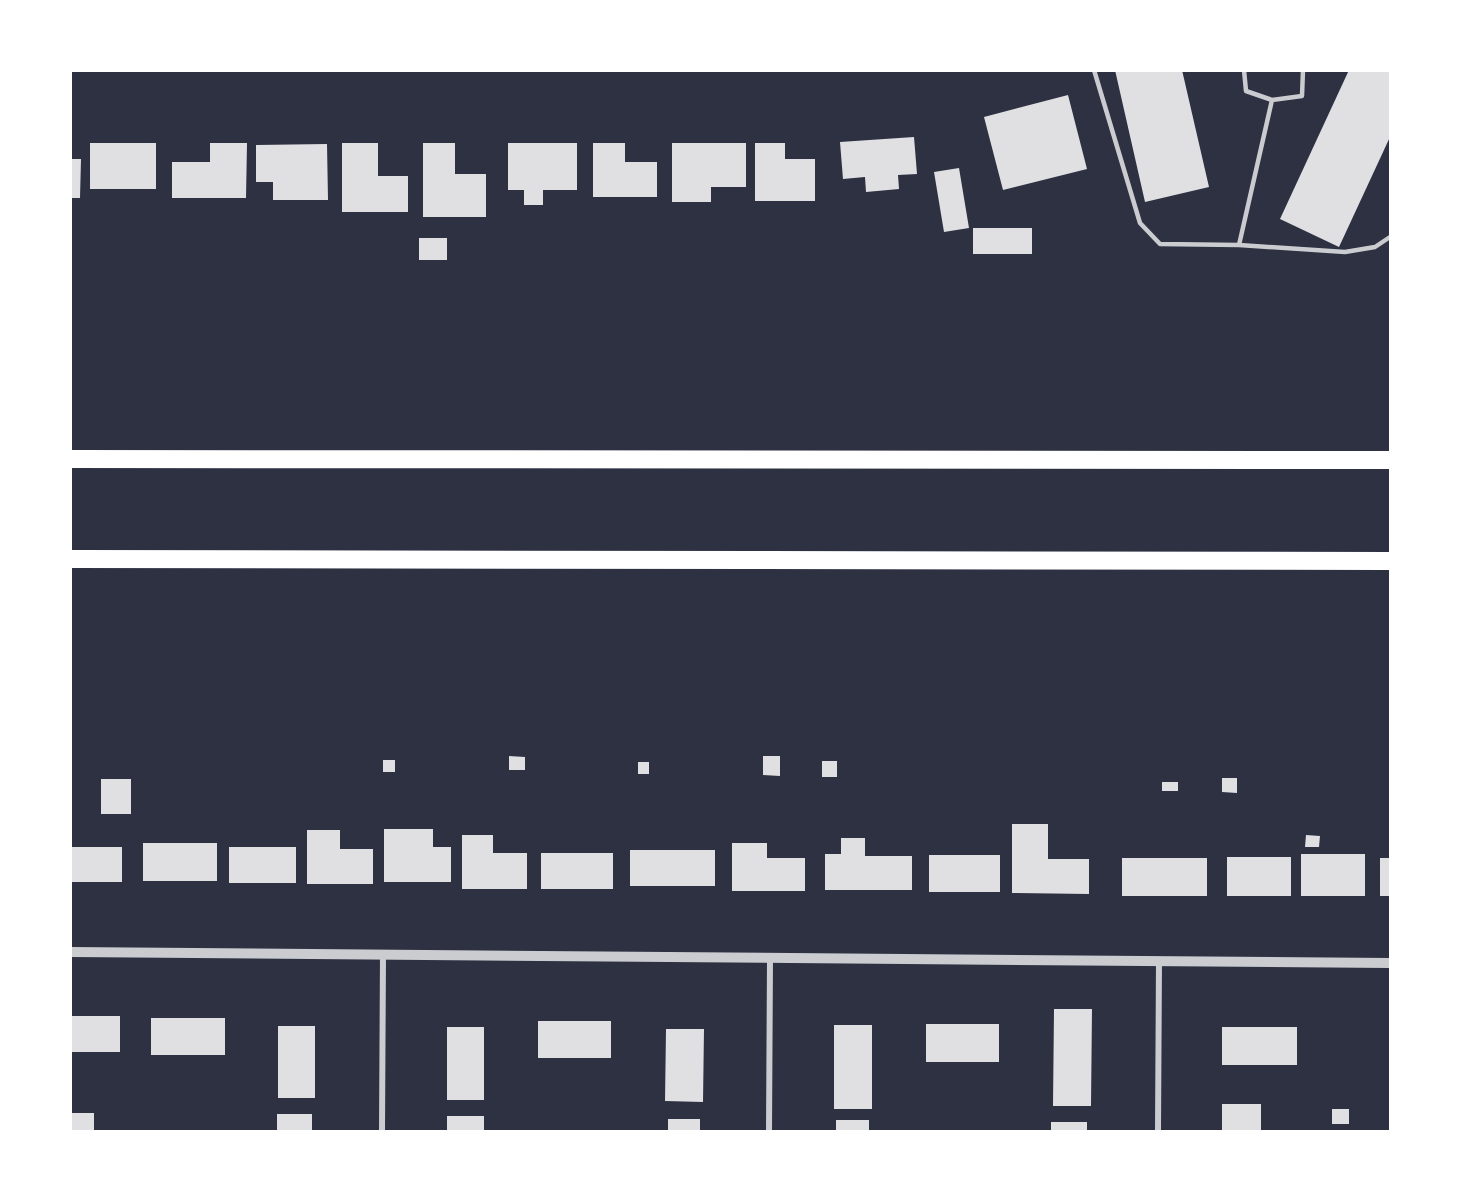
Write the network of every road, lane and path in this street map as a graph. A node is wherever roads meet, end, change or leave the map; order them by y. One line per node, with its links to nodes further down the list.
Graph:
1 (1094, 70): 6 (lane)
2 (1244, 70): 4 (lane)
3 (1303, 70): 4 (lane)
4 (1272, 100): 6 (lane)
5 (1390, 237): 6 (lane)
6 (1239, 245)
7 (70, 459): 8 (highway)
8 (1390, 460)
9 (70, 560): 10 (highway)
10 (1390, 561)
11 (70, 952): 12 (street)
12 (383, 953): 13 (street); 16 (street)
13 (770, 958): 14 (street); 17 (street)
14 (1159, 961): 15 (street); 18 (street)
15 (1390, 963)
16 (382, 1131)
17 (769, 1131)
18 (1158, 1131)

